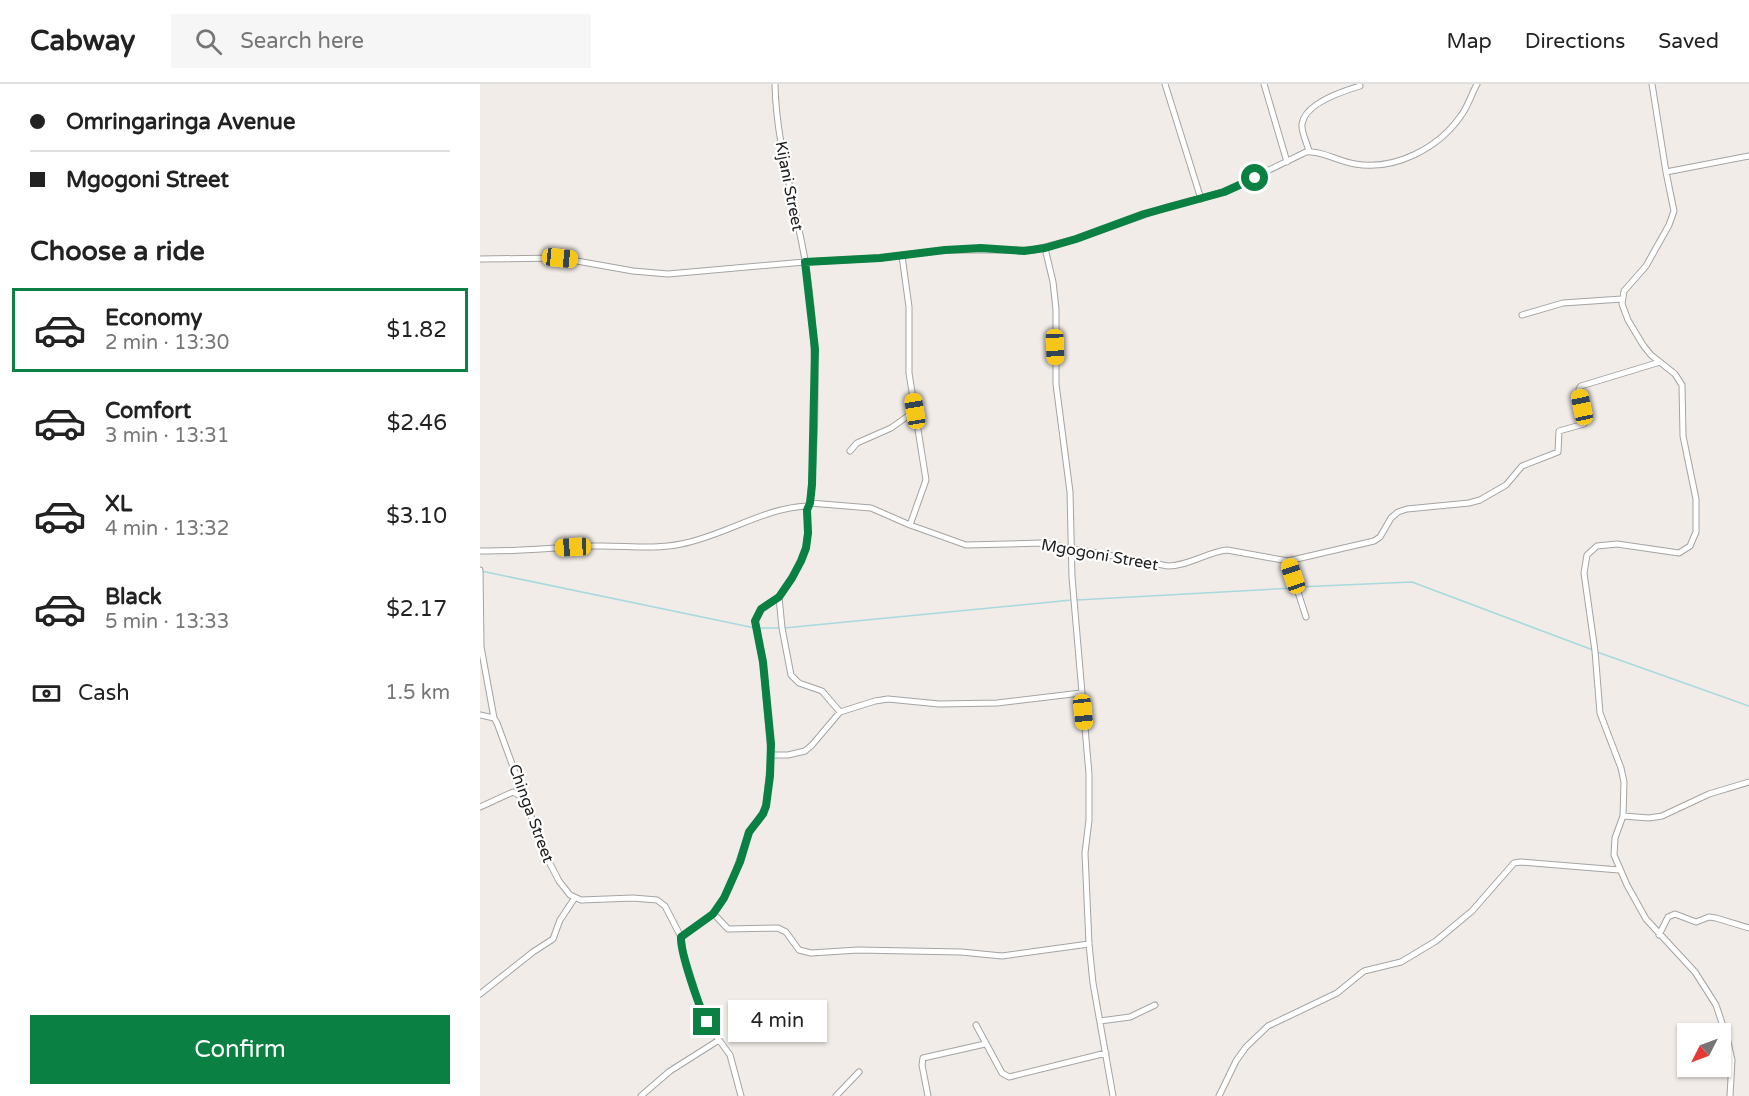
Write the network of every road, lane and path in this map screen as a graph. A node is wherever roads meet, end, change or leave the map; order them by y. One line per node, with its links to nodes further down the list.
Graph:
1 (775, 84): 15 (street, Kijani Street)
2 (1165, 84): 11 (street)
3 (1264, 84): 9 (street)
4 (1477, 84): 7 (street)
5 (1652, 84): 10 (street)
6 (1360, 86): 7 (street)
7 (1310, 151): 9 (street)
8 (1749, 156): 10 (street)
9 (1287, 162): 11 (street)
10 (1665, 172): 16 (street)
11 (1201, 199): 12 (street)
12 (1045, 248): 13 (street); 23 (street)
13 (903, 256): 15 (street); 19 (street)
14 (480, 259): 15 (street)
15 (805, 262): 21 (street, Kijani Street)
16 (1622, 299): 17 (street); 18 (street)
17 (1522, 315)
18 (1659, 362): 25 (street, Mgogoni Street); 37 (street)
19 (915, 411): 20 (street); 22 (street)
20 (850, 451)
21 (809, 505): 22 (street, Mgogoni Street); 24 (street, Mgogoni Street); 27 (street)
22 (910, 525): 23 (street, Mgogoni Street)
23 (1072, 548): 25 (street, Mgogoni Street); 29 (street)
24 (480, 551)
25 (1288, 561): 28 (street)
26 (480, 570): 32 (street, Chinga Street)
27 (779, 597): 30 (street); 33 (street)
28 (1306, 617)
29 (1081, 693): 30 (street); 44 (street)
30 (840, 712): 33 (street)
31 (480, 715): 32 (street)
32 (494, 718): 35 (street, Chinga Street)
33 (771, 755): 40 (street)
34 (1749, 782): 37 (street)
35 (526, 799): 36 (street); 39 (street, Chinga Street)
36 (480, 807)
37 (1623, 816): 38 (street)
38 (1619, 870): 42 (street); 58 (street)
39 (574, 898): 43 (street); 45 (street)
40 (713, 914): 43 (street); 44 (street)
41 (1749, 928): 42 (street)
42 (1659, 935): 59 (street)
43 (681, 937): 49 (street)
44 (1089, 944): 47 (street)
45 (480, 994)
46 (1155, 1005): 47 (street)
47 (1100, 1021): 51 (street)
48 (976, 1025): 50 (street)
49 (719, 1040): 53 (street); 54 (street)
50 (985, 1044): 51 (street); 56 (street)
51 (1106, 1053): 57 (street)
52 (860, 1072): 55 (street)
53 (641, 1096)
54 (741, 1096)
55 (836, 1096)
56 (928, 1096)
57 (1113, 1096)
58 (1219, 1096)
59 (1729, 1096)

